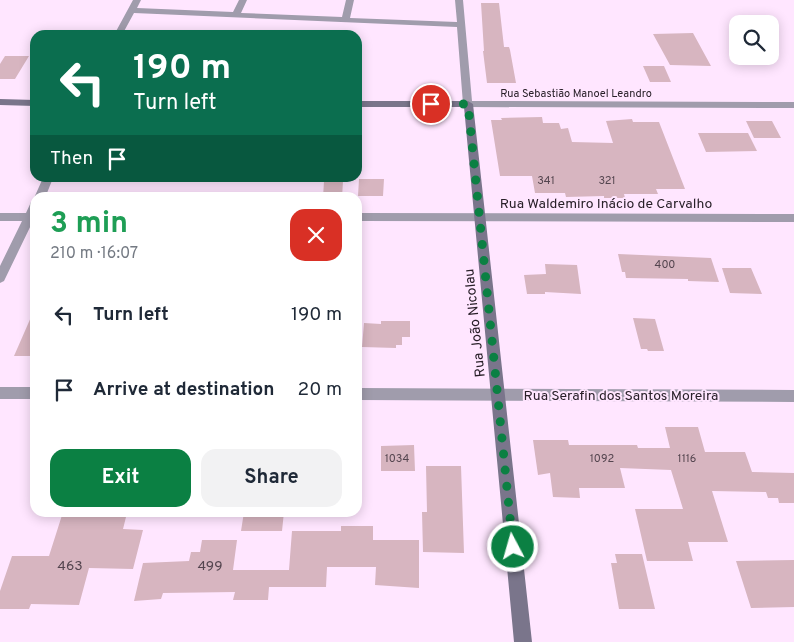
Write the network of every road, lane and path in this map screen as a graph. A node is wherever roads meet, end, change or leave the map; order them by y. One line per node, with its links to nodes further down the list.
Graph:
1 (137, 0): 5 (street)
2 (243, 0): 6 (street)
3 (350, 0): 7 (street)
4 (459, 0): 8 (street, Rua João Nicolau)
5 (131, 10): 6 (street); 9 (street)
6 (236, 15): 7 (street)
7 (345, 20): 8 (street)
8 (460, 25): 13 (street, Rua João Nicolau)
9 (121, 30)
10 (0, 102): 11 (street)
11 (30, 103)
12 (362, 104): 13 (street, Rua Sebastião Manoel Leandro)
13 (468, 104): 14 (street, Rua Sebastião Manoel Leandro); 18 (street, Rua João Nicolau)
14 (794, 105)
15 (0, 217): 16 (street)
16 (30, 217)
17 (362, 217): 18 (street, Rua Waldemiro Inácio de Carvalho)
18 (479, 218): 19 (street, Rua Waldemiro Inácio de Carvalho); 25 (street, Rua João Nicolau)
19 (794, 218)
20 (30, 221): 21 (street)
21 (0, 278)
22 (0, 393): 23 (street)
23 (30, 393)
24 (362, 394): 25 (street, Rua Serafin dos Santos Moreira)
25 (497, 395): 26 (street, Rua Serafin dos Santos Moreira); 27 (street, Rua João Nicolau)
26 (794, 396)
27 (523, 642)

